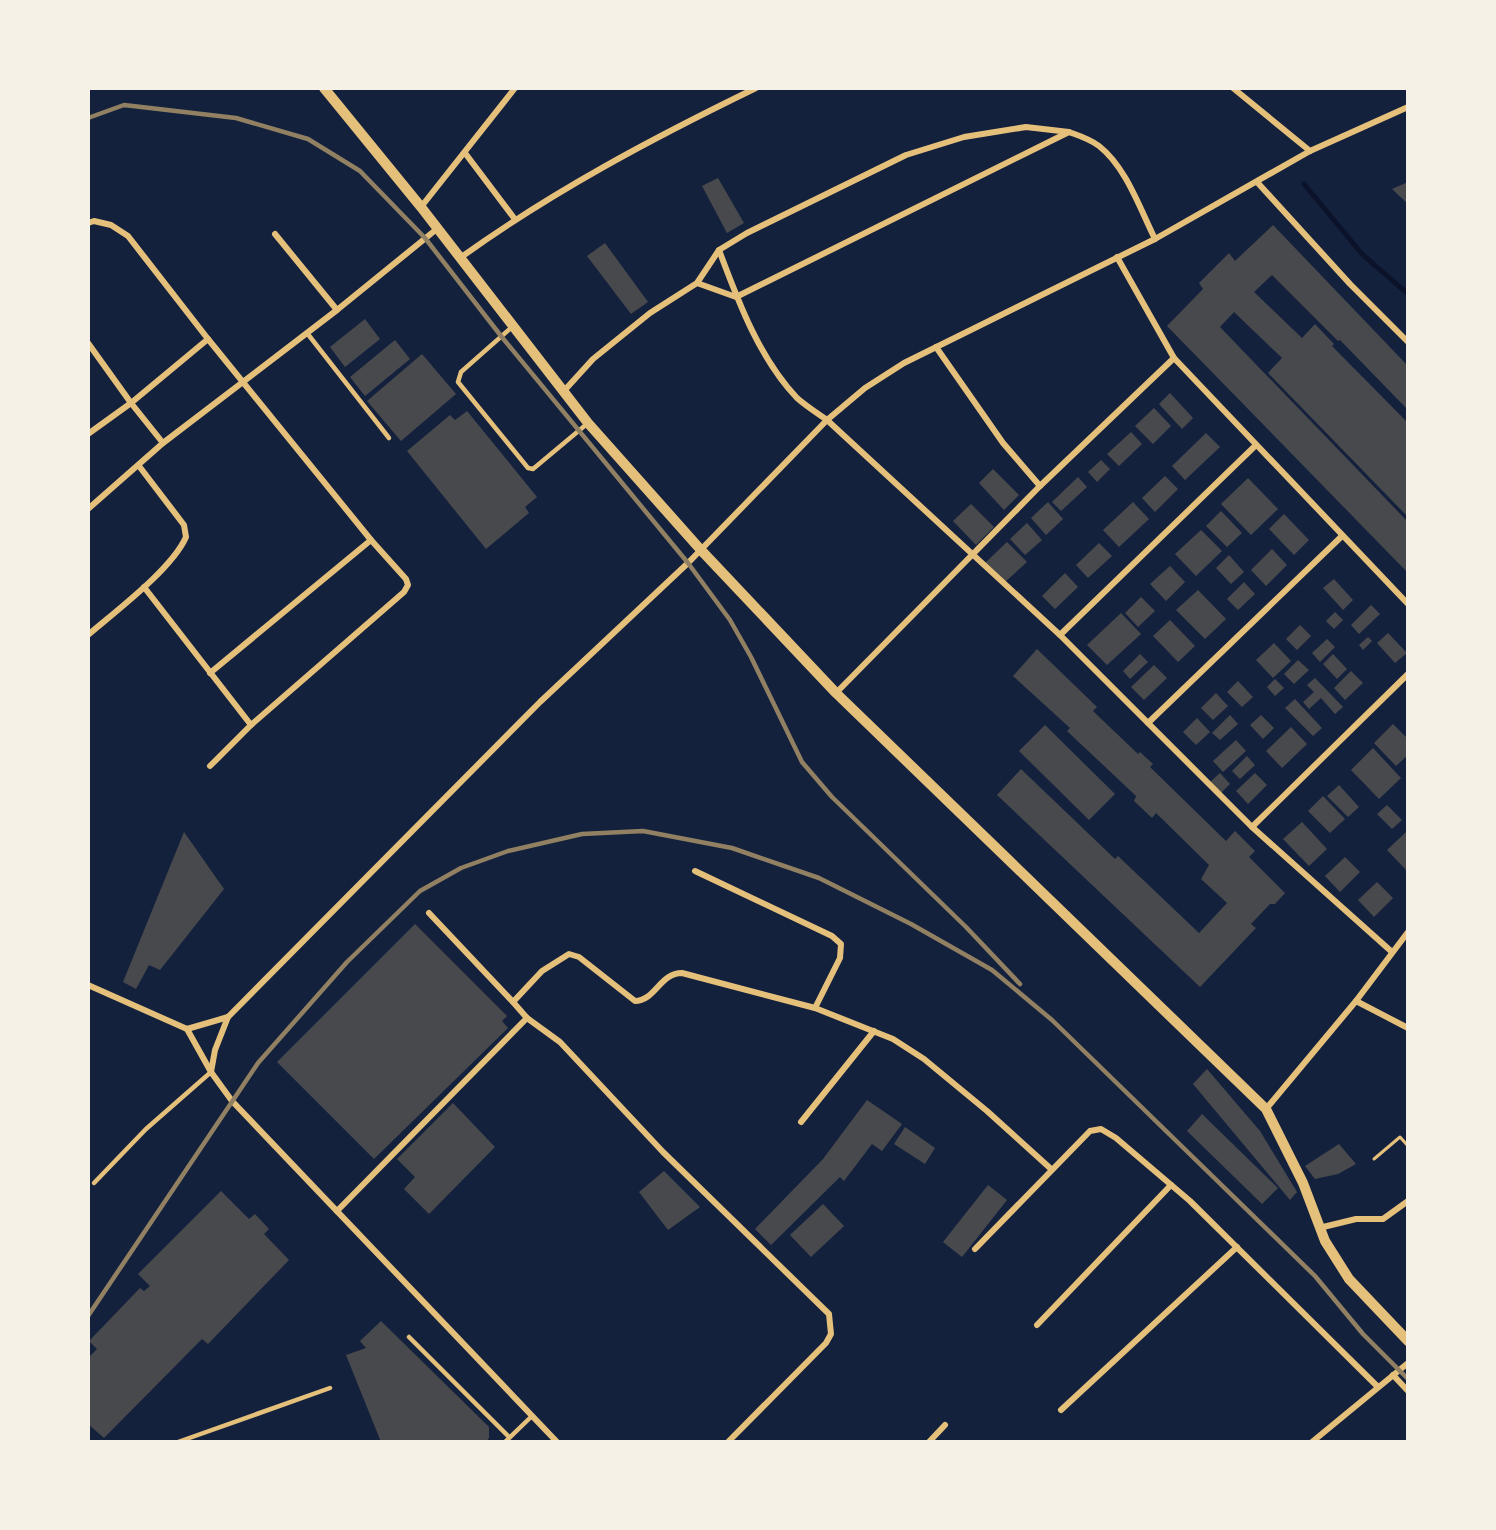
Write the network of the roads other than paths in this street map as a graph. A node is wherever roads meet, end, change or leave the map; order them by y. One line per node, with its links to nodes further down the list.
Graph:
1 (324, 88): 10 (street)
2 (515, 88): 8 (street)
3 (756, 88): 11 (street)
4 (1233, 88): 7 (street)
5 (1407, 106): 7 (street)
6 (1069, 132): 15 (street); 16 (street); 20 (street)
7 (1310, 151): 9 (street)
8 (465, 153): 10 (street); 11 (street)
9 (1257, 182): 15 (street); 25 (street)
10 (421, 207): 13 (street)
11 (514, 218): 18 (street)
12 (88, 223): 24 (street)
13 (438, 228): 18 (street); 21 (street)
14 (275, 234): 21 (street)
15 (1155, 239): 17 (street)
16 (720, 250): 19 (street); 20 (street)
17 (1117, 257): 27 (street); 28 (street)
18 (460, 258): 22 (street)
19 (697, 283): 20 (street); 30 (street)
20 (736, 297): 32 (street)
21 (337, 310): 23 (street)
22 (513, 326): 30 (street); 33 (lane)
23 (307, 333): 29 (street); 35 (lane)
24 (208, 339): 29 (street); 31 (street)
25 (1407, 342)
26 (88, 343): 31 (street)
27 (936, 347): 32 (street); 39 (street)
28 (1174, 358): 37 (street); 39 (street)
29 (242, 382): 36 (street); 42 (street)
30 (564, 392): 33 (street)
31 (131, 403): 34 (street); 36 (street)
32 (827, 420): 43 (street); 44 (street)
33 (588, 423): 43 (street)
34 (88, 434)
35 (389, 438)
36 (163, 443): 38 (street)
37 (1256, 445): 41 (street); 48 (street)
38 (139, 465): 40 (street); 45 (street)
39 (1040, 486): 44 (street)
40 (88, 509)
41 (1342, 536): 46 (street); 52 (street)
42 (371, 540): 49 (street); 53 (street)
43 (700, 549): 51 (street); 64 (street)
44 (973, 554): 48 (street); 51 (street)
45 (144, 587): 47 (street); 49 (street)
46 (1407, 603)
47 (88, 635)
48 (1060, 635): 52 (street)
49 (210, 673): 53 (street)
50 (1407, 674): 55 (street)
51 (837, 693): 70 (street)
52 (1148, 723): 55 (street)
53 (251, 725): 54 (street)
54 (210, 766)
55 (1252, 826): 59 (street)
56 (695, 871): 63 (street)
57 (429, 913): 62 (street)
58 (1407, 932): 59 (street)
59 (1392, 952): 61 (street)
60 (88, 985): 67 (street)
61 (1356, 1001): 66 (street); 70 (street)
62 (513, 1002): 63 (street); 65 (street)
63 (815, 1008): 68 (street)
64 (228, 1017): 67 (street); 69 (street)
65 (527, 1018): 76 (street); 95 (street)
66 (1407, 1028)
67 (187, 1029): 69 (street)
68 (874, 1032): 71 (street); 72 (street)
69 (211, 1072): 73 (lane); 76 (street)
70 (1266, 1108): 77 (street)
71 (801, 1122)
72 (1050, 1168): 74 (street); 79 (street)
73 (94, 1183)
74 (1171, 1185): 78 (street); 80 (street)
75 (1407, 1202): 77 (street)
76 (337, 1211): 89 (street)
77 (1319, 1228): 82 (street)
78 (1237, 1247): 85 (street); 88 (street)
79 (975, 1249)
80 (1037, 1325)
81 (409, 1337): 91 (lane)
82 (1407, 1341)
83 (1407, 1363): 84 (street)
84 (1393, 1375): 85 (street); 87 (street)
85 (1378, 1387): 97 (street)
86 (330, 1388): 92 (lane)
87 (1407, 1390)
88 (1061, 1410)
89 (531, 1416): 91 (lane); 94 (street)
90 (945, 1425): 96 (street)
91 (509, 1437): 93 (lane)
92 (178, 1442)
93 (505, 1442)
94 (557, 1442)
95 (728, 1442)
96 (929, 1442)
97 (1312, 1442)

